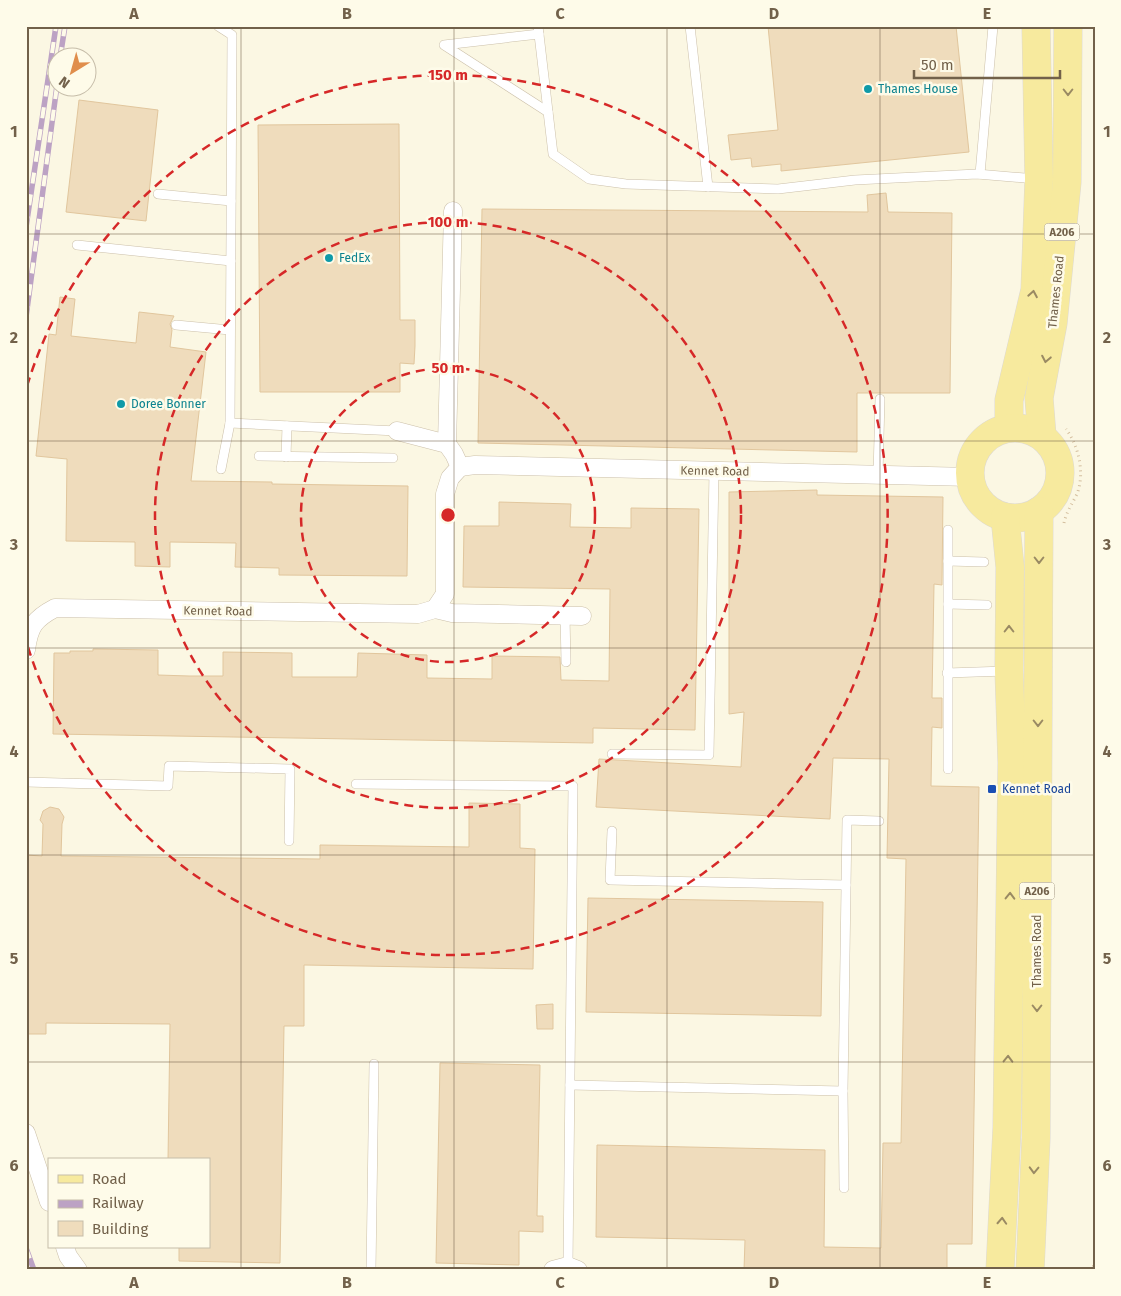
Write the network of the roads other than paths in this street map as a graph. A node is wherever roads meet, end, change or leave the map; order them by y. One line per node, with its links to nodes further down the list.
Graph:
1 (218, 26): 12 (lane)
2 (690, 26): 10 (lane)
3 (993, 26): 8 (lane)
4 (1036, 26): 9 (main road, Thames Road / A206)
5 (1068, 26): 23 (main road, Thames Road / A206, one-way to 23)
6 (538, 30): 7 (lane); 7 (lane)
7 (548, 112): 10 (lane)
8 (980, 174): 9 (lane); 10 (lane)
9 (1039, 179): 21 (main road, Thames Road / A206, one-way to 9)
10 (708, 187)
11 (158, 194): 12 (lane)
12 (231, 201): 15 (lane)
13 (453, 211): 24 (street)
14 (77, 245): 15 (lane)
15 (231, 260): 17 (lane)
16 (176, 325): 17 (lane)
17 (230, 330): 19 (lane)
18 (880, 399): 31 (lane)
19 (230, 423): 20 (lane); 29 (lane)
20 (286, 426): 22 (lane); 26 (lane)
21 (1009, 427): 23 (main road); 32 (main road)
22 (397, 431): 24 (street)
23 (1042, 436): 33 (main road)
24 (447, 444): 28 (street)
25 (259, 456): 26 (lane)
26 (286, 457): 27 (lane)
27 (393, 458)
28 (460, 467): 30 (street, Kennet Road); 40 (street)
29 (221, 469)
30 (714, 471): 31 (street, Kennet Road); 46 (lane)
31 (878, 475): 32 (street, Kennet Road)
32 (970, 477): 34 (main road)
33 (1039, 511): 34 (main road); 65 (main road, Thames Road / A206, one-way to 65)
34 (1005, 517): 44 (main road, A206, one-way to 34)
35 (948, 530): 36 (lane)
36 (948, 561): 37 (lane); 38 (lane)
37 (984, 562)
38 (948, 604): 39 (lane); 45 (lane)
39 (987, 605)
40 (435, 609): 41 (street, Kennet Road); 42 (street, Kennet Road)
41 (573, 616): 43 (lane)
42 (26, 650)
43 (566, 662)
44 (1009, 671): 45 (lane); 64 (main road, A206, one-way to 44)
45 (947, 673): 47 (lane)
46 (612, 754)
47 (948, 769)
48 (26, 782): 52 (lane)
49 (356, 784): 55 (lane)
50 (879, 821): 53 (lane)
51 (612, 831): 53 (lane)
52 (289, 841)
53 (846, 885): 56 (lane)
54 (374, 1064): 63 (lane)
55 (570, 1085): 56 (lane); 61 (lane)
56 (843, 1090): 58 (lane)
57 (26, 1133): 59 (street)
58 (844, 1188)
59 (48, 1199)
60 (65, 1248): 62 (street)
61 (566, 1269)
62 (78, 1270)
63 (371, 1270)
64 (1000, 1270)
65 (1030, 1270)

